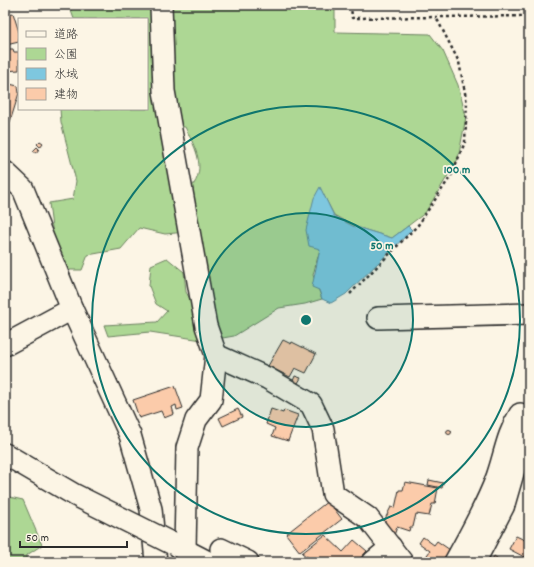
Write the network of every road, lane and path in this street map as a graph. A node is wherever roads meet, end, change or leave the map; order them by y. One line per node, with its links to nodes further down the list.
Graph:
1 (161, 5): 11 (street)
2 (351, 5): 4 (path)
3 (529, 16): 4 (path)
4 (436, 17): 6 (path)
5 (5, 172): 7 (street)
6 (350, 294)
7 (72, 309): 10 (street); 16 (street)
8 (529, 314): 9 (street)
9 (378, 318)
10 (5, 345)
11 (216, 356): 15 (street); 16 (street)
12 (528, 417): 19 (street); 20 (main road)
13 (5, 454): 16 (street, bridge)
14 (215, 555): 16 (street); 17 (street)
15 (397, 555): 18 (street)
16 (170, 556)
17 (248, 562)
18 (372, 562)
19 (455, 562)
20 (474, 562)

